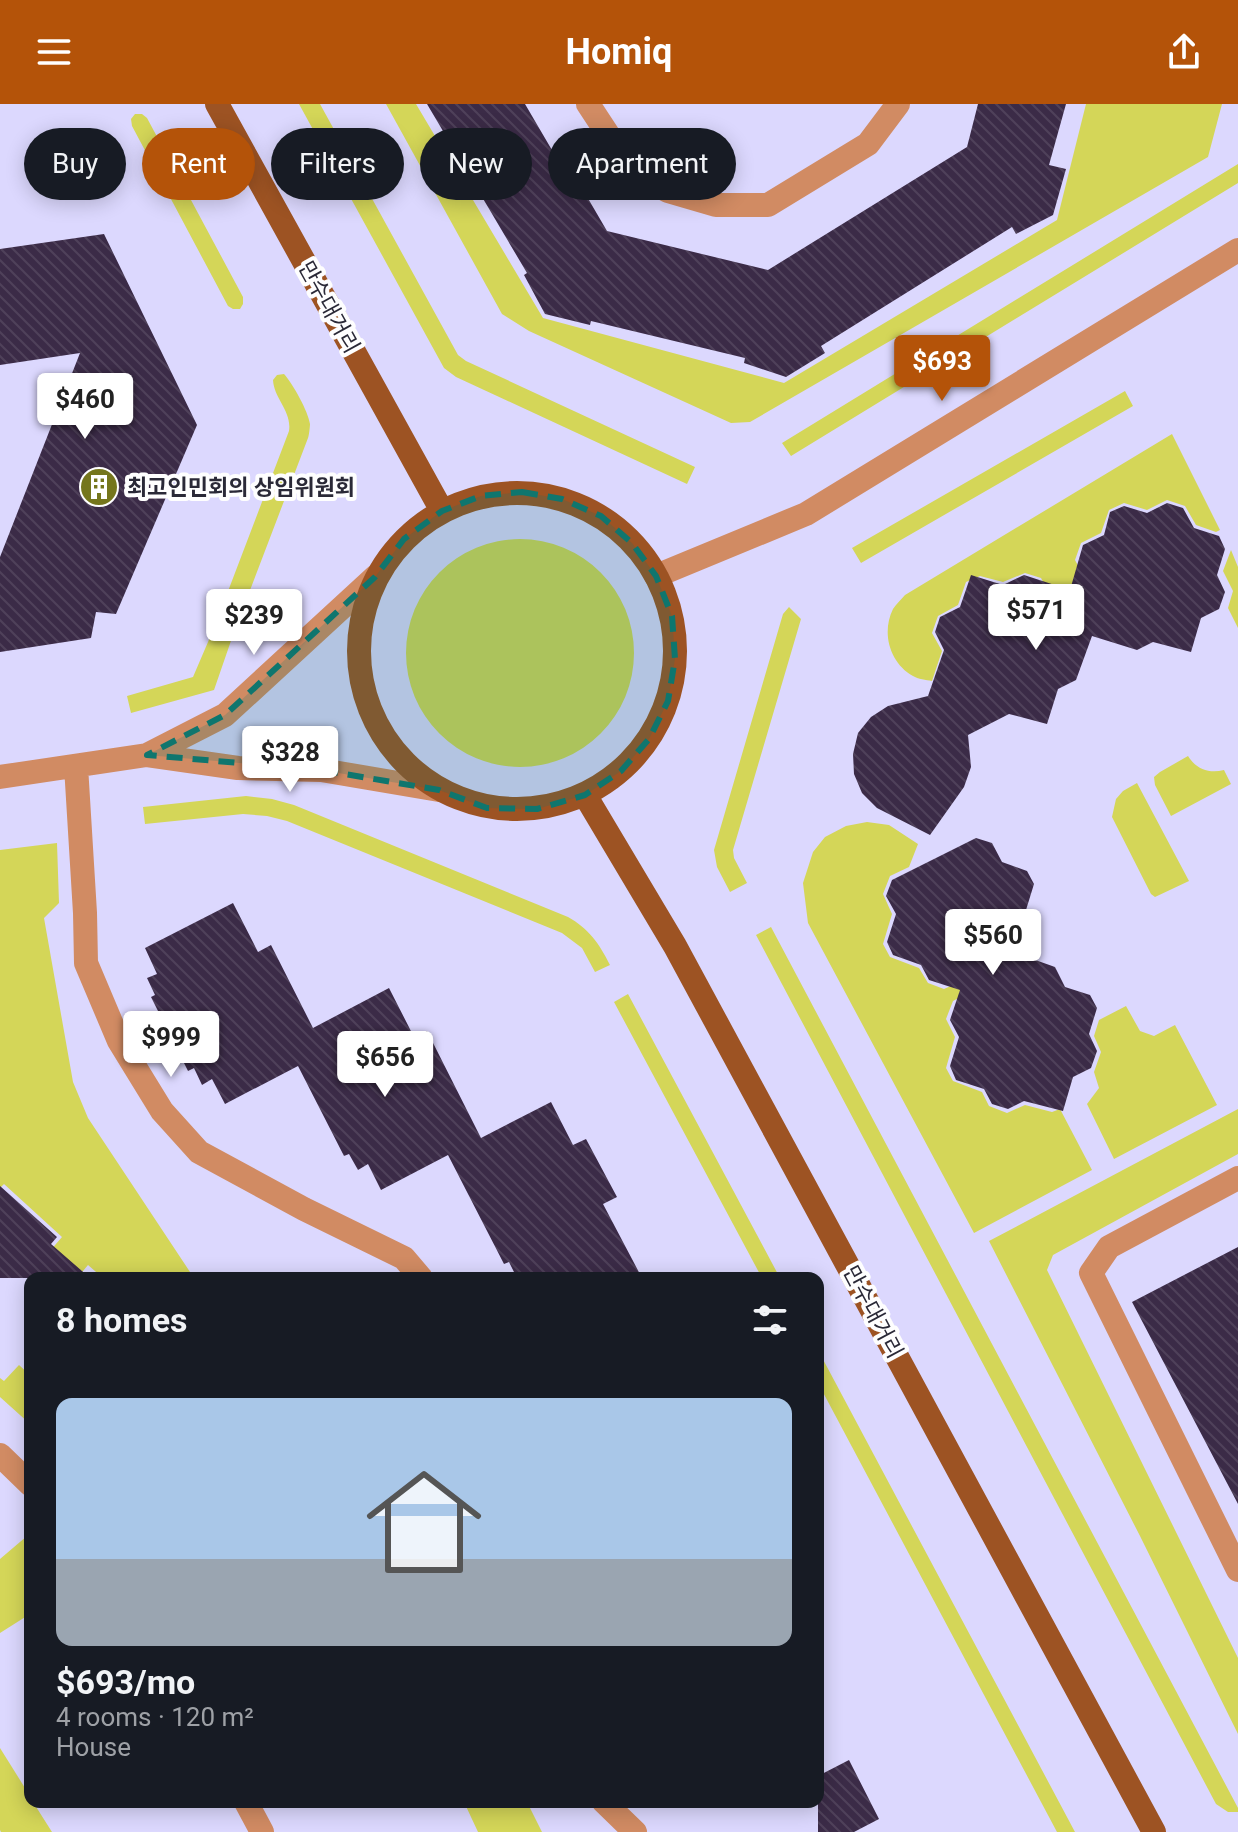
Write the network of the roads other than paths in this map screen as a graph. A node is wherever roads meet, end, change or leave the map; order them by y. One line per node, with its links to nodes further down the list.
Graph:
1 (217, 104): 5 (main road, 만수대거리)
2 (588, 104): 3 (street)
3 (898, 104)
4 (1238, 250): 6 (street)
5 (442, 511): 6 (main road); 7 (main road)
6 (656, 576): 12 (main road)
7 (375, 577): 8 (street); 11 (main road)
8 (147, 755): 9 (street); 11 (street)
9 (76, 766): 10 (street); 14 (street)
10 (0, 777)
11 (439, 790): 12 (main road)
12 (585, 795): 22 (main road, 만수대거리)
13 (1238, 1178): 17 (street)
14 (416, 1272)
15 (0, 1455): 16 (street)
16 (24, 1478)
17 (1238, 1570)
18 (249, 1808): 20 (street)
19 (610, 1808): 21 (street)
20 (262, 1832)
21 (635, 1832)
22 (1154, 1832)

